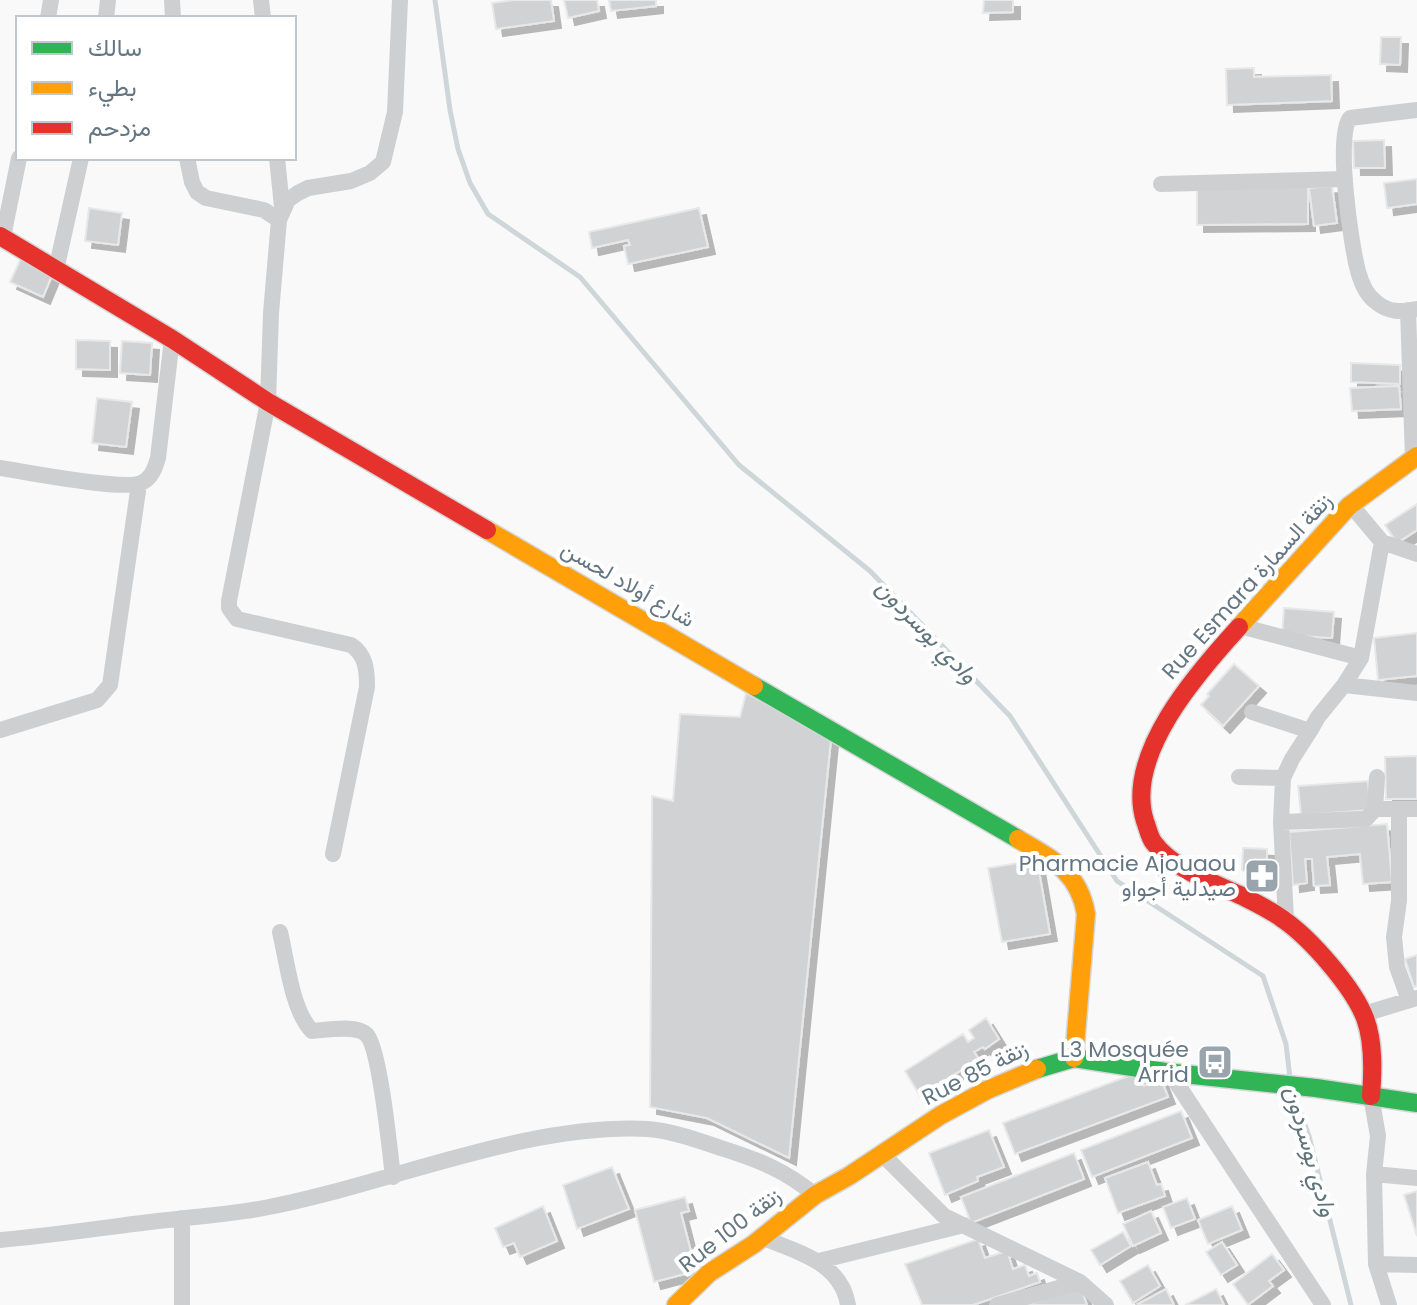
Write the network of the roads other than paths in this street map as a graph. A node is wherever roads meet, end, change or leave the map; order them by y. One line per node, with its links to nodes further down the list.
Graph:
1 (400, 0): 9 (street)
2 (1417, 110): 7 (street)
3 (19, 160): 10 (street)
4 (81, 160): 11 (street)
5 (187, 160): 9 (street)
6 (277, 160): 9 (street)
7 (1345, 179): 8 (street); 12 (street)
8 (1161, 184)
9 (280, 213): 14 (street)
10 (1, 237): 11 (street, شارع أولاد لحسن)
11 (56, 270): 13 (street, شارع أولاد لحسن)
12 (1412, 310): 15 (street)
13 (172, 339): 14 (street, شارع أولاد لحسن); 17 (street)
14 (268, 402): 35 (street); 40 (street, شارع أولاد لحسن)
15 (1415, 457): 18 (street, Rue Esmara زنقة السمارة)
16 (0, 468): 17 (street)
17 (139, 484): 26 (street)
18 (1351, 505): 19 (street); 21 (street, Rue Esmara زنقة السمارة)
19 (1382, 542): 20 (street); 22 (street)
20 (1417, 554)
21 (1240, 626): 22 (street); 36 (street, Rue Esmara زنقة السمارة)
22 (1361, 658): 23 (street)
23 (1344, 685): 24 (street); 27 (street)
24 (1417, 693)
25 (1252, 712): 27 (street)
26 (0, 730)
27 (1310, 731): 30 (street)
28 (1239, 777): 30 (street)
29 (1377, 777): 31 (street)
30 (1283, 778): 34 (street)
31 (1375, 809): 32 (street); 34 (street)
32 (1399, 809): 33 (street); 38 (street)
33 (1417, 809)
34 (1281, 822): 36 (street)
35 (333, 854)
36 (1286, 920): 39 (street, Rue Esmara زنقة السمارة)
37 (280, 932): 46 (street)
38 (1413, 999): 39 (street)
39 (1364, 1014): 42 (street, Rue Esmara زنقة السمارة)
40 (1074, 1058): 41 (street, Rue 85 زنقة); 44 (street, Rue 85 زنقة)
41 (1170, 1073): 42 (street, Rue 85 زنقة); 64 (street)
42 (1371, 1096): 43 (street, Rue 85 زنقة); 45 (street)
43 (1417, 1103)
44 (882, 1154): 48 (street, Rue 85 زنقة); 50 (street)
45 (1374, 1174): 47 (street); 56 (street)
46 (393, 1177): 48 (street); 49 (street)
47 (1417, 1178)
48 (815, 1195): 52 (street, Rue 100 زنقة)
49 (182, 1218): 51 (street); 59 (street)
50 (964, 1225): 55 (street); 58 (street)
51 (29, 1237): 53 (street); 54 (street)
52 (761, 1237): 55 (street); 60 (street, Rue 100 زنقة)
53 (0, 1240)
54 (0, 1252)
55 (819, 1261): 61 (street)
56 (1376, 1264): 57 (street); 65 (street)
57 (1417, 1265)
58 (1080, 1282): 62 (street); 63 (street)
59 (182, 1305)
60 (676, 1305)
61 (848, 1305)
62 (997, 1305)
63 (1106, 1305)
64 (1323, 1305)
65 (1389, 1305)

